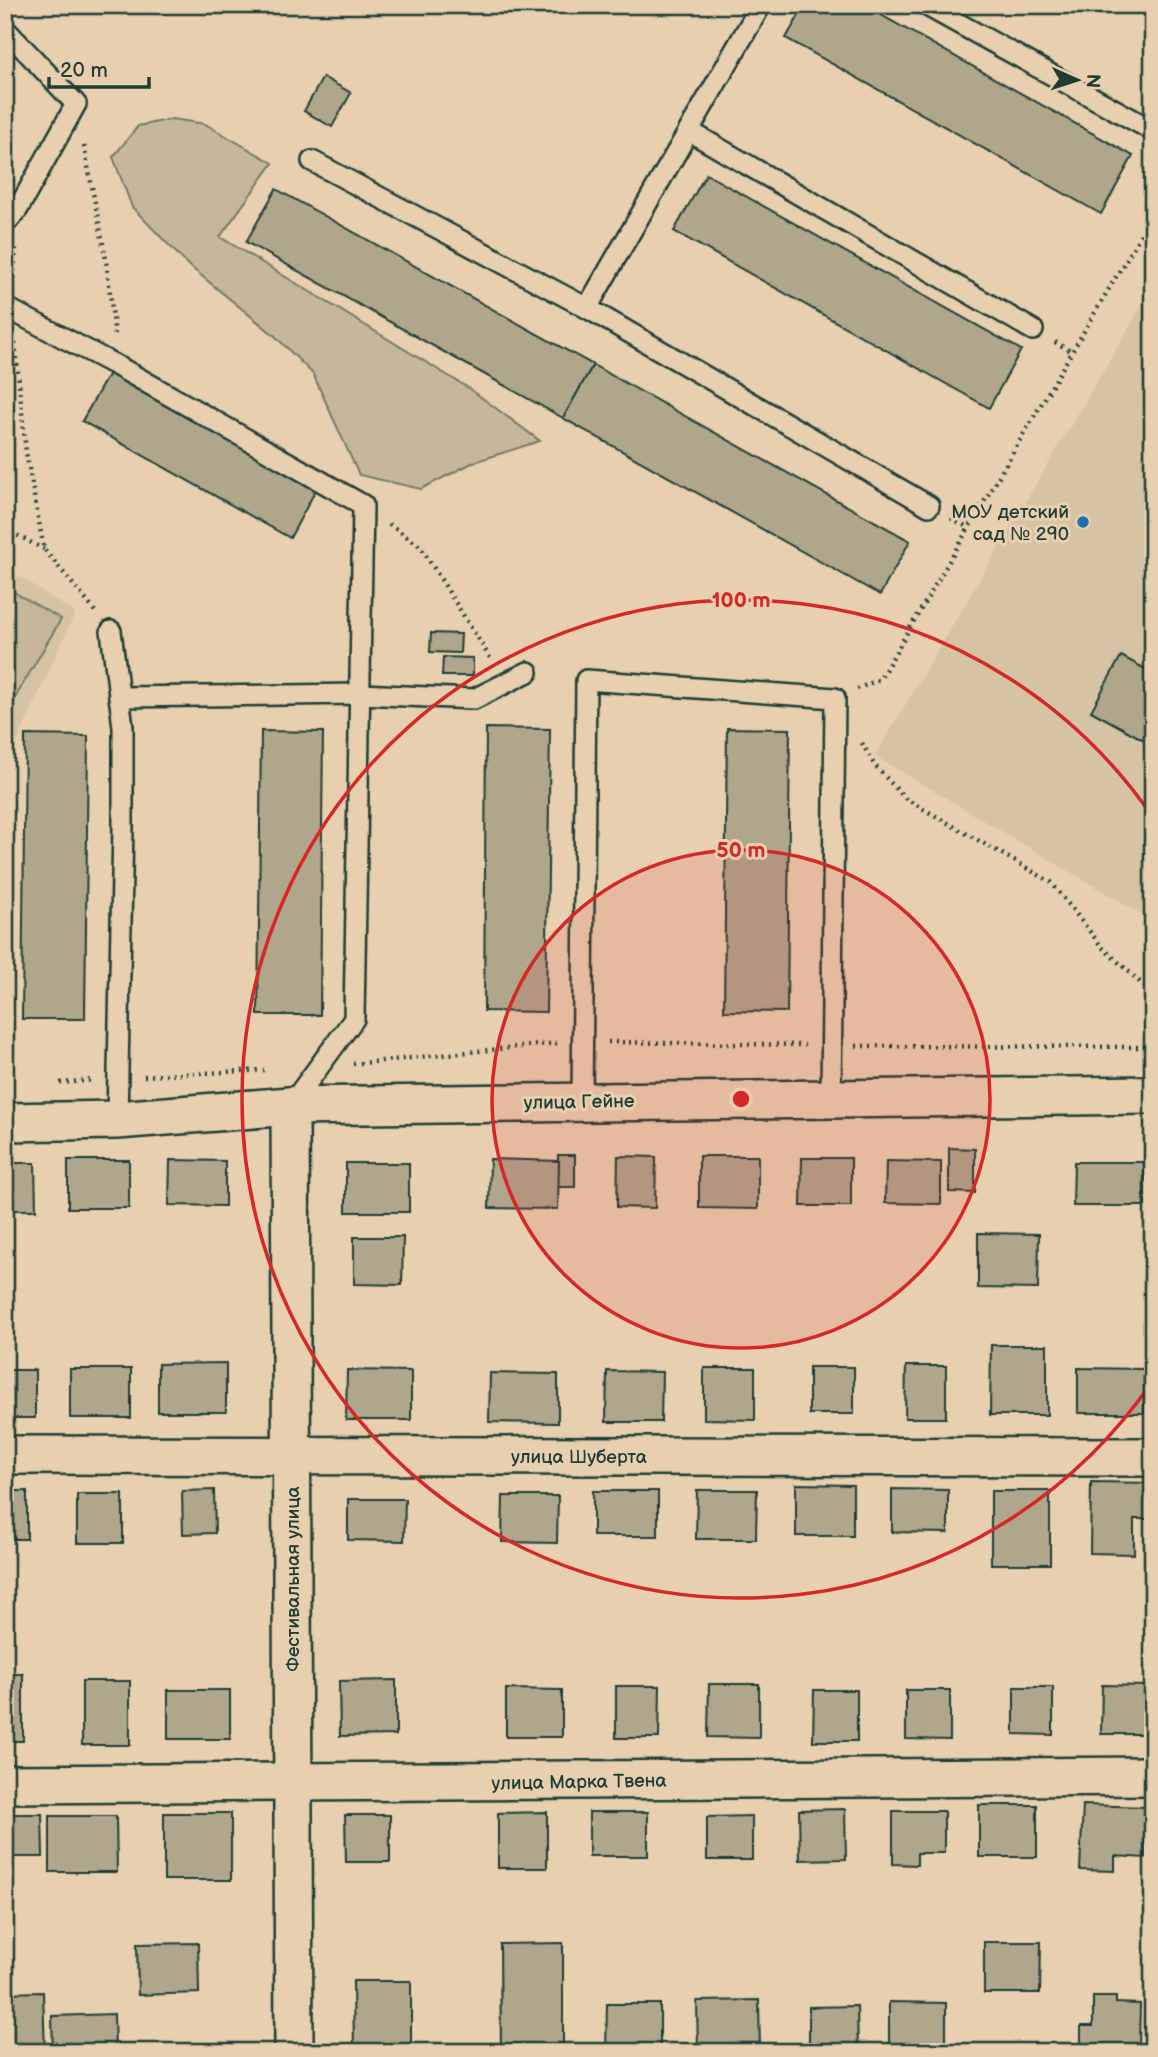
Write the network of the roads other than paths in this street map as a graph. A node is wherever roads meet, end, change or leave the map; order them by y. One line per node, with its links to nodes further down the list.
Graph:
1 (761, 5): 5 (lane)
2 (925, 5): 4 (lane)
3 (5, 29): 7 (lane)
4 (1148, 128)
5 (689, 131): 9 (lane); 10 (lane)
6 (312, 161): 9 (lane)
7 (5, 224)
8 (8, 308): 14 (lane)
9 (587, 308): 11 (lane)
10 (1033, 330)
11 (929, 506)
12 (110, 631): 15 (lane)
13 (527, 672): 14 (lane)
14 (360, 694): 15 (lane); 19 (lane)
15 (119, 697): 20 (lane)
16 (1153, 1095): 17 (street, улица Гейне)
17 (831, 1098): 18 (street, улица Гейне); 18 (lane)
18 (582, 1101): 19 (street, улица Гейне)
19 (290, 1106): 20 (street, улица Гейне); 23 (street, Фестивальная улица)
20 (117, 1120): 21 (street, улица Гейне)
21 (5, 1122)
22 (5, 1455): 23 (street, улица Шуберта)
23 (291, 1455): 24 (street, улица Шуберта); 26 (street, Фестивальная улица)
24 (1153, 1457)
25 (1153, 1776): 26 (street, улица Марка Твена)
26 (293, 1783): 27 (street, улица Марка Твена); 28 (street, Фестивальная улица)
27 (5, 1784)
28 (294, 2052)

